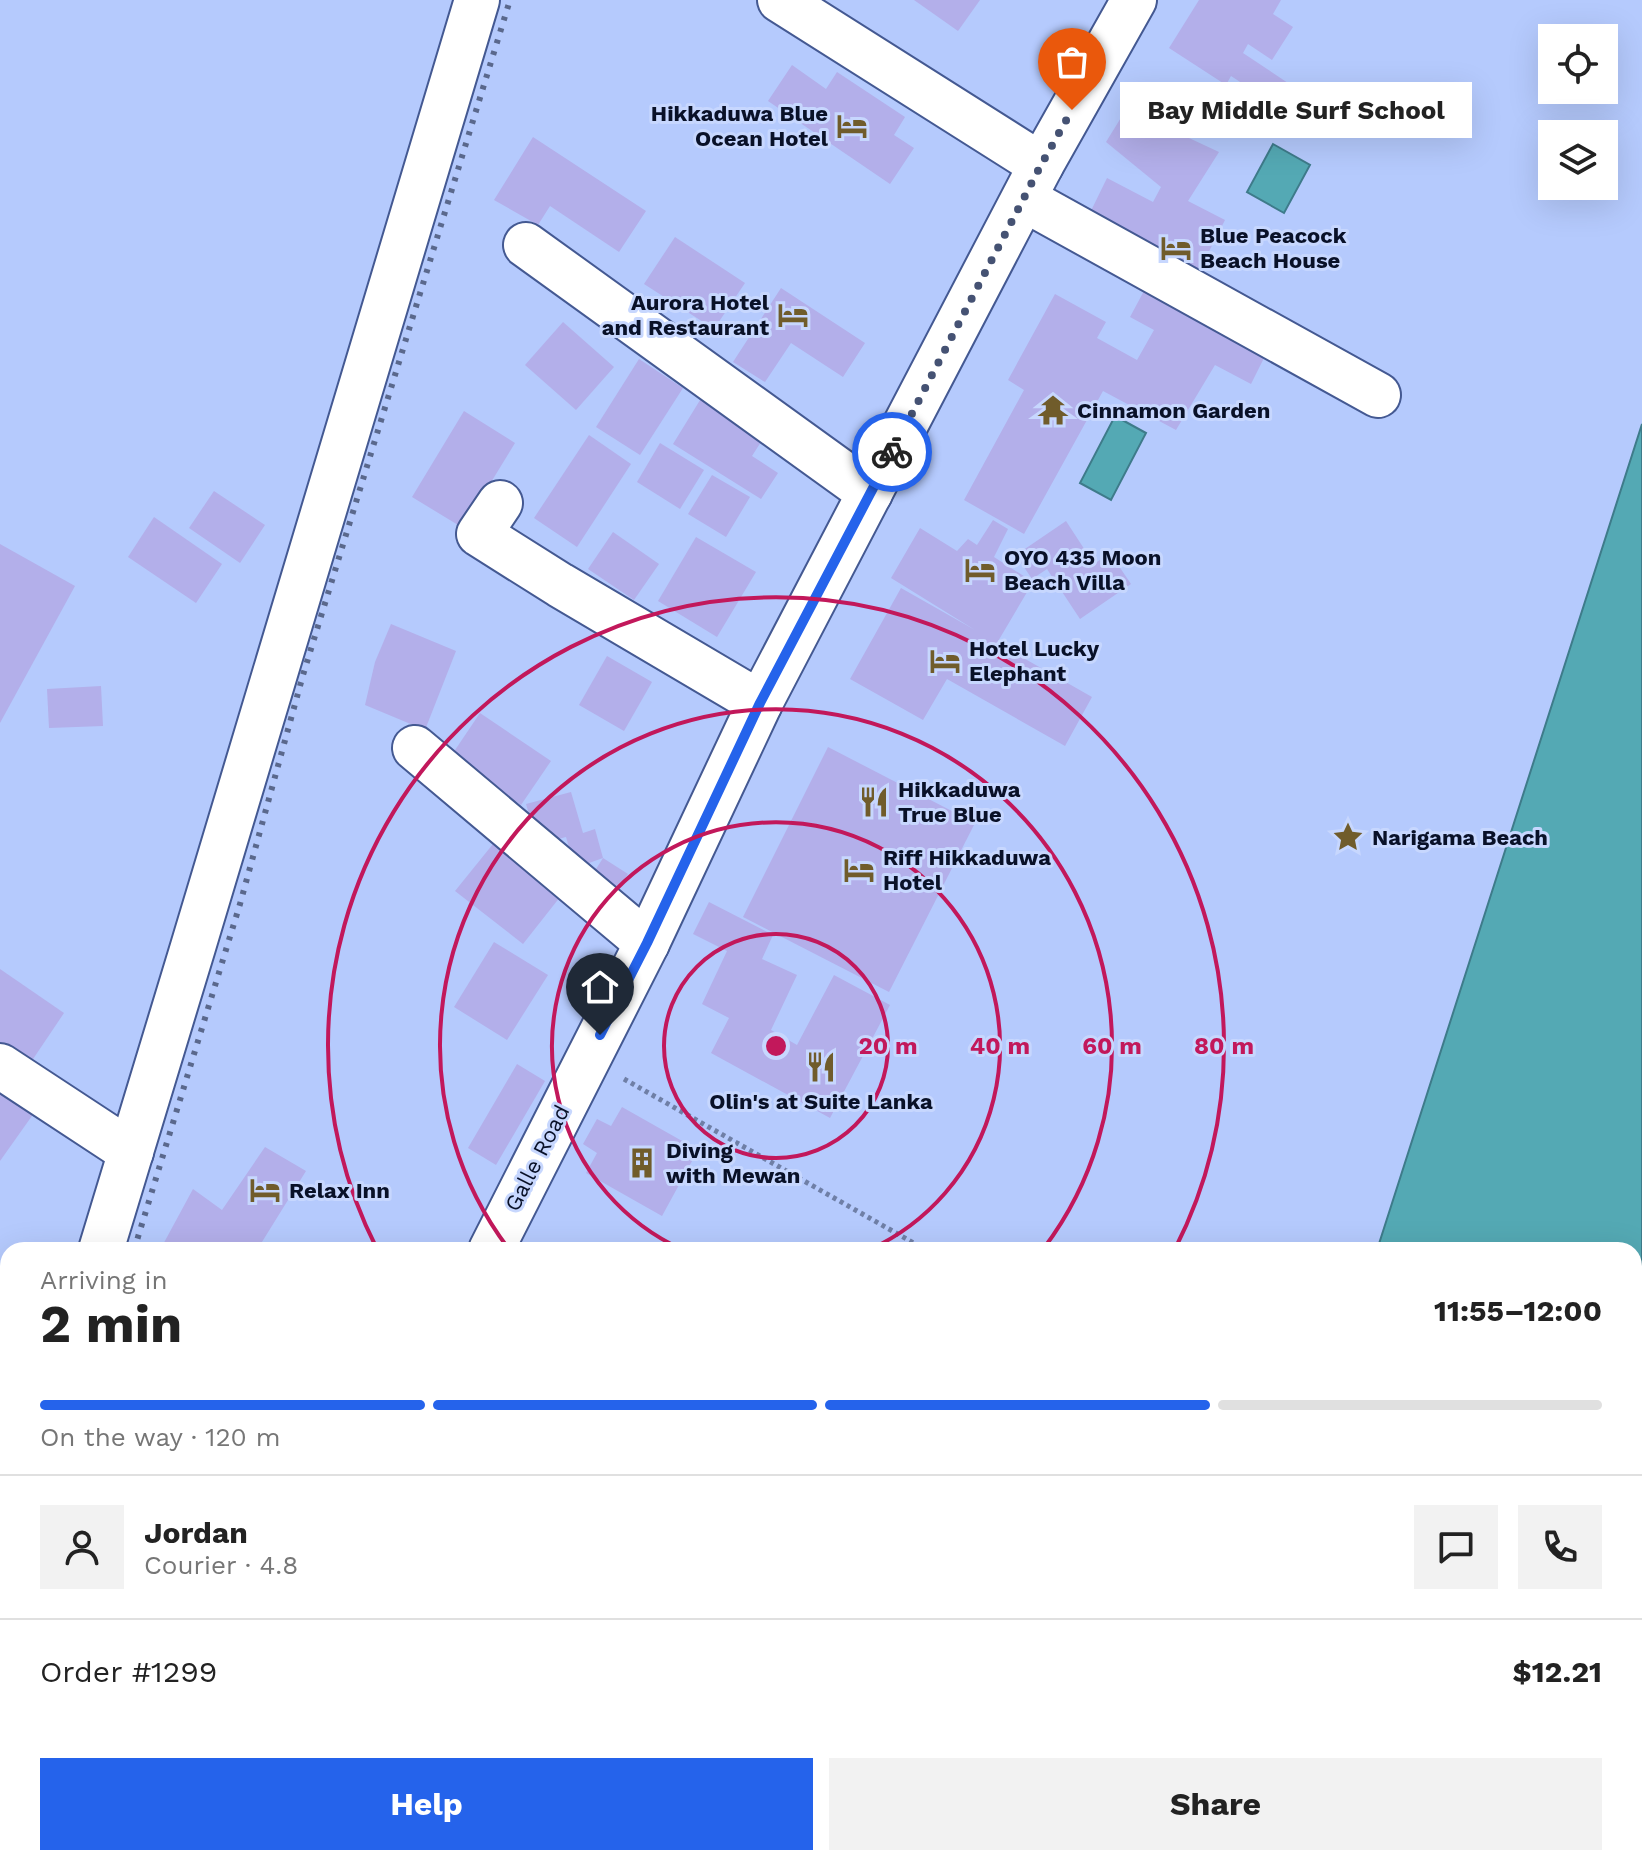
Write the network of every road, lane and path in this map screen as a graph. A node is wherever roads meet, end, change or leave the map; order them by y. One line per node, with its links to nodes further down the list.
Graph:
1 (477, 0): 14 (main road)
2 (780, 0): 4 (main road)
3 (1134, 0): 4 (main road, Galle Road)
4 (1032, 182): 6 (main road); 7 (main road, Galle Road)
5 (526, 245): 7 (main road)
6 (1378, 395)
7 (870, 493): 9 (main road, Galle Road)
8 (500, 503): 9 (main road)
9 (760, 703): 11 (main road, Galle Road)
10 (415, 748): 11 (main road)
11 (647, 943): 12 (main road, Galle Road)
12 (588, 1059): 16 (main road, Galle Road); 17 (path)
13 (0, 1066): 14 (main road)
14 (131, 1152): 15 (main road)
15 (103, 1242)
16 (495, 1242)
17 (912, 1242)

